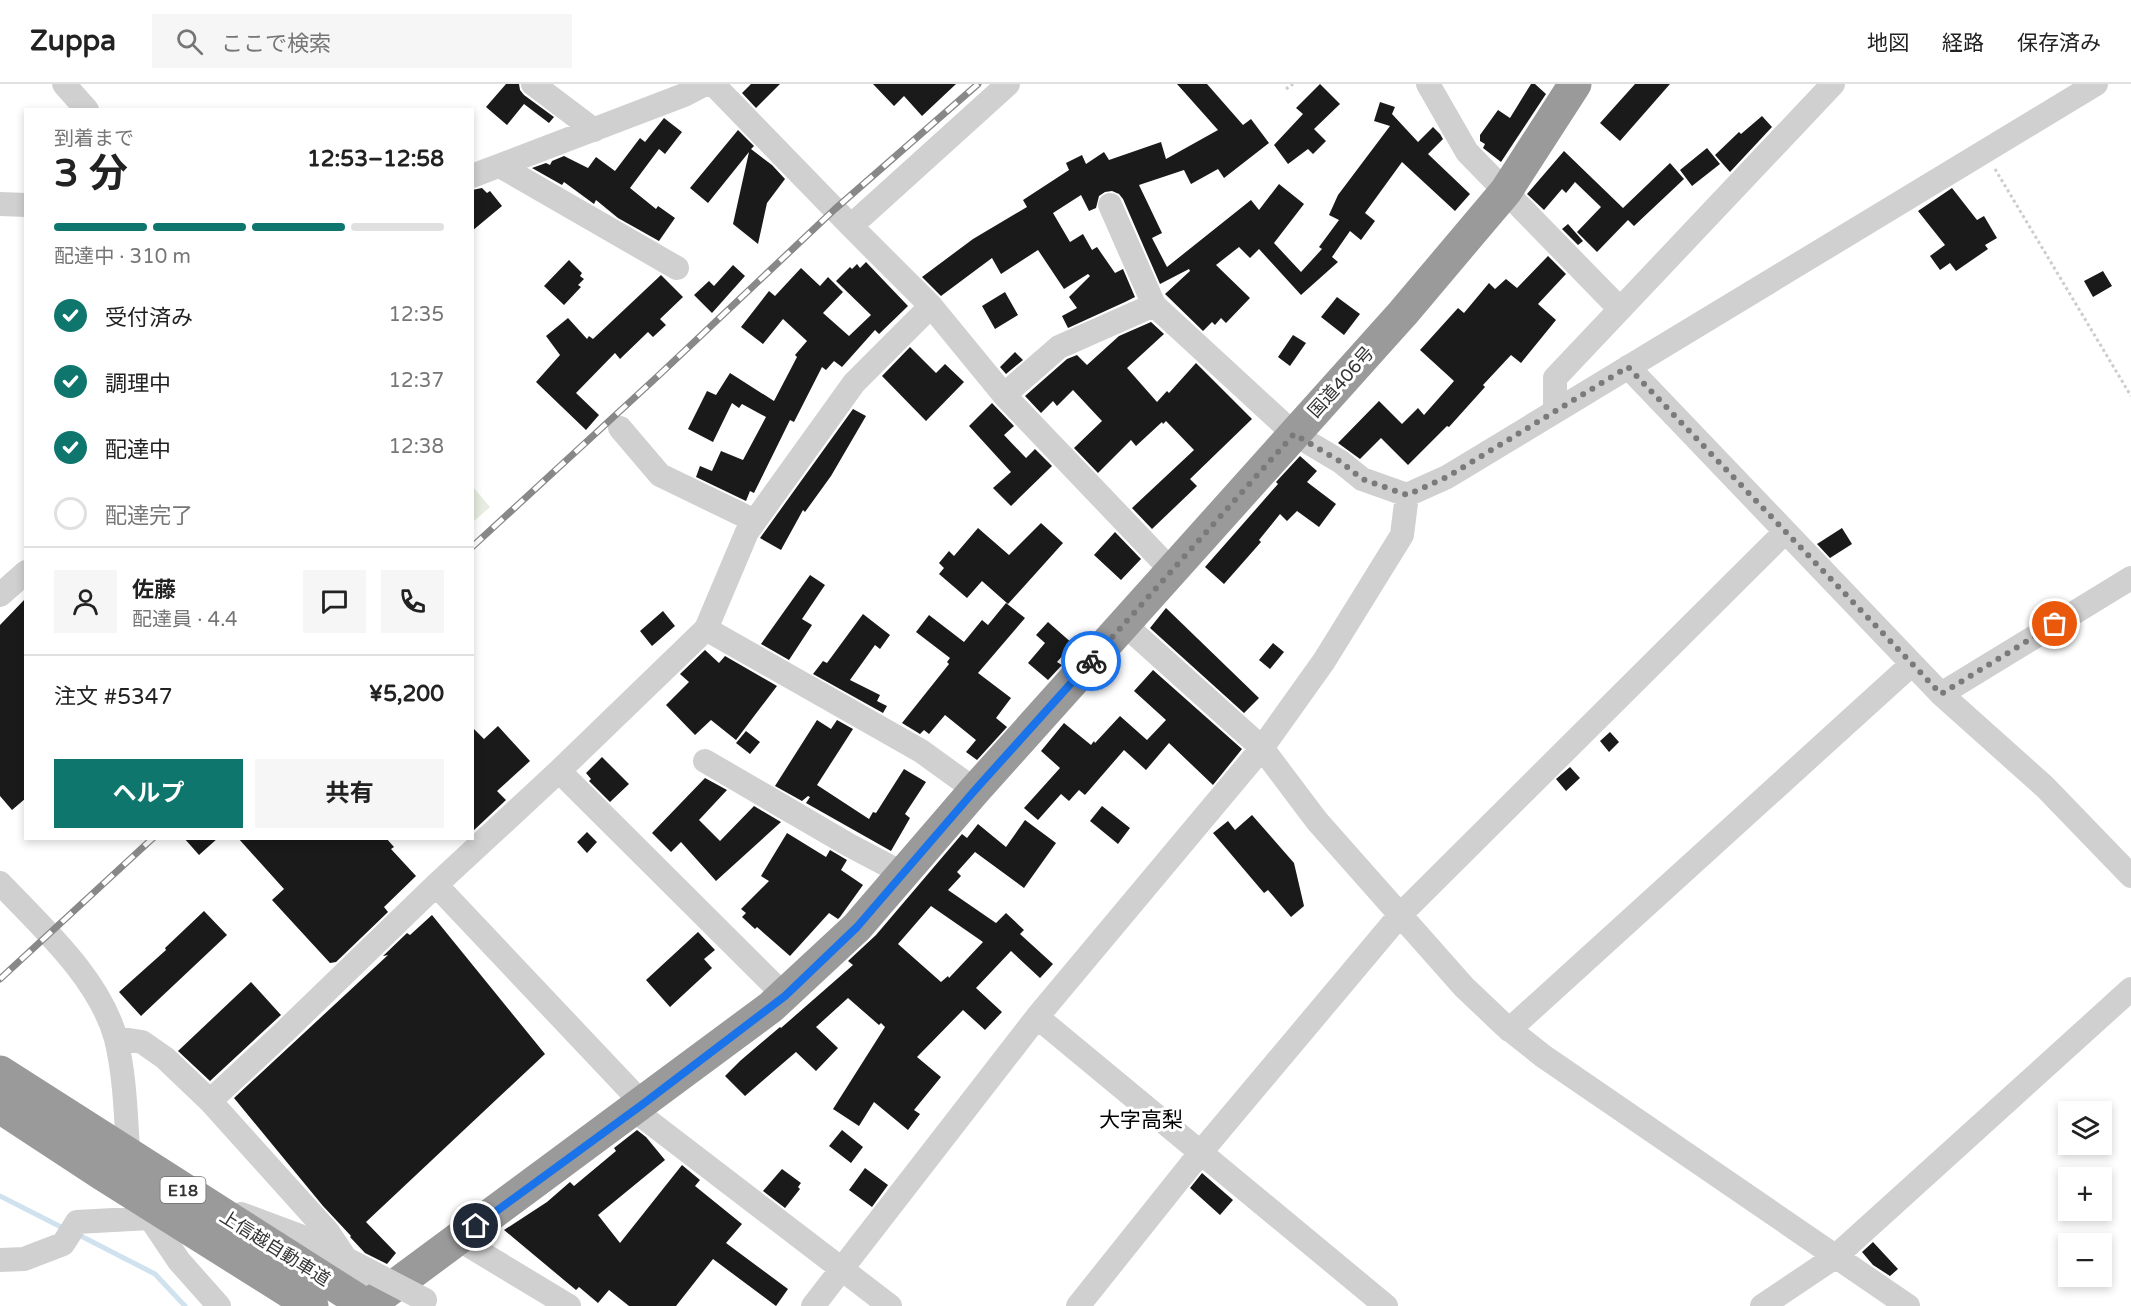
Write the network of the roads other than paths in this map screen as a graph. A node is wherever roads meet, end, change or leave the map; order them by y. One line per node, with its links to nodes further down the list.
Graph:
1 (64, 84): 10 (street)
2 (533, 84): 11 (street)
3 (705, 84): 11 (street)
4 (713, 84): 18 (street)
5 (1008, 84): 18 (street)
6 (1428, 84): 14 (street)
7 (1575, 84): 14 (highway, 国道406号)
8 (1833, 84): 22 (street)
9 (2096, 84): 23 (street)
10 (85, 108)
11 (594, 130): 12 (street)
12 (500, 166): 13 (street); 19 (street)
13 (474, 175)
14 (1506, 191): 22 (street); 27 (highway, 国道406号)
15 (0, 204): 16 (street)
16 (24, 205)
17 (1110, 205): 20 (street)
18 (851, 226): 21 (street)
19 (677, 268)
20 (1154, 305): 24 (street); 27 (street)
21 (932, 306): 24 (street); 29 (street)
22 (1620, 309): 25 (street)
23 (1628, 367): 25 (street); 30 (street)
24 (1004, 395): 31 (street)
25 (1555, 411): 28 (street)
26 (620, 428): 29 (street)
27 (1294, 434): 28 (street); 31 (highway, 国道406号)
28 (1407, 495): 39 (street)
29 (755, 521): 36 (street)
30 (1785, 532): 37 (street); 47 (street)
31 (1172, 571): 35 (highway, 国道406号)
32 (24, 574): 34 (street)
33 (2131, 578): 38 (street)
34 (0, 596)
35 (1124, 624): 39 (street); 42 (highway, 国道406号)
36 (706, 629): 41 (street); 42 (street)
37 (1912, 664): 38 (street); 51 (street)
38 (1941, 694): 44 (street)
39 (1262, 748): 47 (street); 50 (street)
40 (705, 761): 43 (street)
41 (559, 771): 46 (street); 49 (street)
42 (975, 790): 43 (highway, 国道406号)
43 (903, 874): 49 (highway, 国道406号)
44 (2131, 876)
45 (0, 883): 52 (street)
46 (436, 885): 54 (street); 56 (street)
47 (1401, 915): 51 (street); 57 (street)
48 (2131, 989): 61 (street)
49 (785, 996): 56 (highway, 国道406号)
50 (1037, 1017): 57 (street); 63 (street)
51 (1509, 1030): 61 (street)
52 (116, 1038): 54 (street); 59 (street)
53 (0, 1072): 58 (highway, 上信越自動車道 / E18, bridge)
54 (210, 1101): 65 (street)
55 (0, 1107): 67 (highway, 上信越自動車道 / E18, bridge)
56 (638, 1107): 60 (highway, 国道406号); 63 (street)
57 (1201, 1152): 71 (street); 72 (street)
58 (189, 1194): 64 (street, bridge); 65 (highway, 上信越自動車道 / E18, bridge)
59 (150, 1218): 62 (street); 66 (street)
60 (458, 1239): 65 (highway, 国道406号); 68 (street)
61 (1835, 1257): 73 (street); 74 (street)
62 (0, 1260)
63 (843, 1269): 69 (street); 70 (street)
64 (430, 1303)
65 (368, 1304)
66 (219, 1306)
67 (312, 1306)
68 (569, 1306)
69 (813, 1306)
70 (890, 1306)
71 (1078, 1306)
72 (1386, 1306)
73 (1762, 1306)
74 (1908, 1306)

